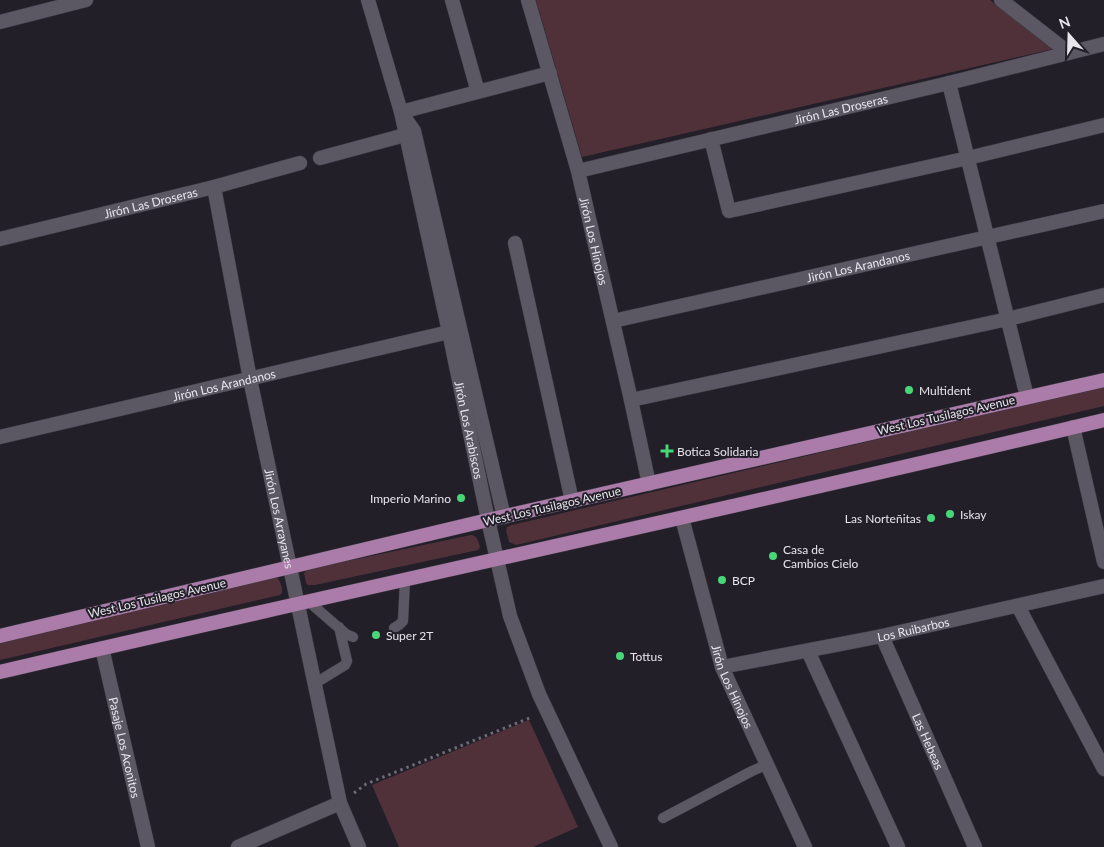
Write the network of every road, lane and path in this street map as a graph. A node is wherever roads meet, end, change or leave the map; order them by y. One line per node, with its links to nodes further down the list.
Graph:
1 (86, 0): 6 (street)
2 (368, 0): 12 (street, Jirón Los Arabiscos)
3 (452, 0): 11 (street)
4 (528, 0): 9 (street, Jirón Los Hinojos)
5 (1001, 0): 8 (street)
6 (0, 22)
7 (1104, 44): 8 (street, Jirón Las Droseras)
8 (1069, 53): 10 (street, Jirón Las Droseras)
9 (550, 73): 11 (street); 19 (street, Jirón Los Hinojos)
10 (949, 83): 15 (street, Jirón Las Droseras); 17 (street)
11 (478, 92): 12 (street)
12 (401, 112): 14 (street, Jirón Los Arabiscos); 38 (street)
13 (1104, 125): 17 (street)
14 (405, 135): 16 (street); 28 (street, Jirón Los Arabiscos)
15 (711, 139): 17 (street); 19 (street, Jirón Las Droseras)
16 (320, 158)
17 (968, 158): 22 (street)
18 (300, 163): 20 (street, Jirón Las Droseras)
19 (578, 171): 27 (street, Jirón Los Hinojos)
20 (214, 187): 23 (street, Jirón Las Droseras); 29 (street, Jirón Los Arrayanes)
21 (1104, 211): 22 (street, Jirón Los Arandanos)
22 (987, 237): 26 (street); 27 (street, Jirón Los Arandanos)
23 (0, 239)
24 (515, 243): 37 (street)
25 (1104, 295): 26 (street)
26 (1008, 319): 31 (street); 32 (street)
27 (613, 321): 32 (street, Jirón Los Hinojos)
28 (449, 332): 29 (street, Jirón Los Arandanos); 40 (street, Jirón Los Arabiscos)
29 (250, 379): 35 (street, Jirón Los Arandanos); 43 (street, Jirón Los Arrayanes)
30 (1104, 380): 31 (main road, West Los Tusilagos Avenue)
31 (1027, 397): 36 (main road, West Los Tusilagos Avenue)
32 (631, 400): 36 (street, Jirón Los Hinojos)
33 (1104, 420): 34 (main road)
34 (1073, 427): 39 (main road); 42 (street)
35 (0, 437)
36 (649, 484): 37 (main road, West Los Tusilagos Avenue)
37 (572, 501): 38 (main road, West Los Tusilagos Avenue)
38 (504, 517): 40 (main road, West Los Tusilagos Avenue)
39 (682, 518): 41 (main road); 55 (street, Jirón Los Hinojos)
40 (488, 520): 41 (street, Jirón Los Arabiscos); 43 (main road, West Los Tusilagos Avenue)
41 (497, 558): 44 (main road); 58 (street, Jirón Los Arabiscos)
42 (1104, 562)
43 (290, 566): 46 (street, Jirón Los Arrayanes); 50 (main road, West Los Tusilagos Avenue)
44 (405, 580): 46 (main road); 49 (lane)
45 (1104, 586): 47 (street, Los Ruibarbos)
46 (303, 602): 48 (lane); 53 (main road); 57 (street, Jirón Los Arrayanes)
47 (1018, 606): 51 (street, Los Ruibarbos); 60 (street)
48 (339, 627): 52 (lane); 57 (lane)
49 (394, 628)
50 (0, 636)
51 (882, 636): 54 (street, Los Ruibarbos); 69 (street, Las Hebeas)
52 (353, 637)
53 (102, 648): 56 (main road); 63 (street, Pasaje Los Aconitos)
54 (808, 651): 55 (street, Los Ruibarbos); 68 (street)
55 (722, 667): 59 (street, Jirón Los Hinojos)
56 (0, 672)
57 (314, 684): 61 (street, Jirón Los Arrayanes)
58 (547, 711): 61 (path); 66 (street, Jirón Los Arabiscos)
59 (766, 765): 62 (lane); 67 (street, Jirón Los Hinojos)
60 (1104, 770)
61 (340, 803): 64 (street); 65 (street, Jirón Los Arrayanes)
62 (663, 818)
63 (148, 847)
64 (238, 847)
65 (359, 847)
66 (612, 847)
67 (805, 847)
68 (898, 847)
69 (975, 847)

